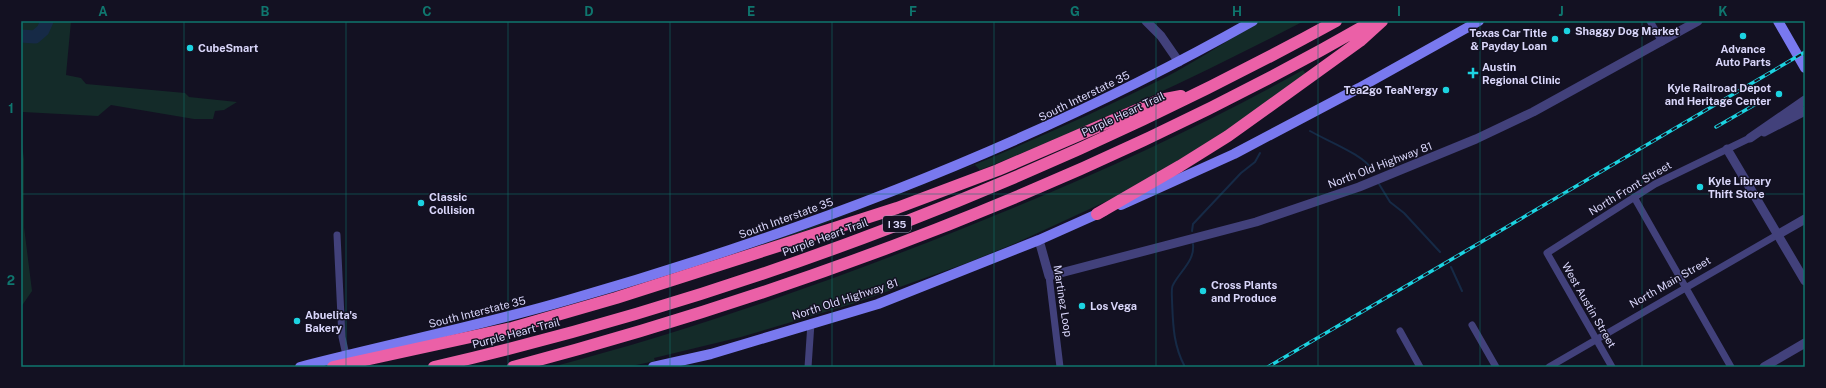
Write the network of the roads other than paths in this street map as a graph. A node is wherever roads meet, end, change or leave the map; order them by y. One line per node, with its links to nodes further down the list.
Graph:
1 (1146, 21): 11 (street)
2 (1253, 21): 11 (main road, South Interstate 35)
3 (1336, 21): 13 (highway, Purple Heart Trail / I 35)
4 (1373, 21): 37 (highway, I 35)
5 (1382, 21): 19 (highway)
6 (1479, 21): 19 (main road)
7 (1650, 21): 10 (street)
8 (1698, 21): 10 (street, North Old Highway 81)
9 (1778, 21): 12 (main road)
10 (1662, 42): 25 (street, North Old Highway 81)
11 (1179, 62): 33 (main road, South Interstate 35)
12 (1805, 68)
13 (1198, 93): 35 (highway); 36 (highway, Purple Heart Trail / I 35)
14 (1805, 100): 16 (street, North Front Street)
15 (1805, 111): 16 (street, North Front Street)
16 (1750, 138): 17 (street, North Front Street)
17 (1727, 149): 18 (street, North Front Street); 22 (street)
18 (1634, 197): 24 (street, North Front Street); 27 (street)
19 (1097, 214): 23 (main road)
20 (1805, 219): 22 (street, North Main Street)
21 (337, 235): 33 (street)
22 (1777, 235): 26 (street); 27 (street, North Main Street)
23 (1039, 240): 25 (street, Martinez Loop); 28 (main road, North Old Highway 81)
24 (1547, 253): 31 (street, West Austin Street)
25 (1049, 276): 40 (street, Martinez Loop)
26 (1805, 281)
27 (1684, 287): 31 (street, North Main Street); 45 (street)
28 (811, 323): 38 (main road, North Old Highway 81); 39 (street)
29 (1472, 325): 42 (street)
30 (1400, 331): 41 (street)
31 (1596, 340): 43 (street, North Main Street); 44 (street, West Austin Street)
32 (1805, 343): 46 (street)
33 (346, 355): 34 (main road, South Interstate 35)
34 (300, 367)
35 (333, 367)
36 (434, 367)
37 (513, 367)
38 (653, 367)
39 (808, 367)
40 (1060, 367)
41 (1420, 367)
42 (1496, 367)
43 (1549, 367)
44 (1612, 367)
45 (1731, 367)
46 (1764, 367)

